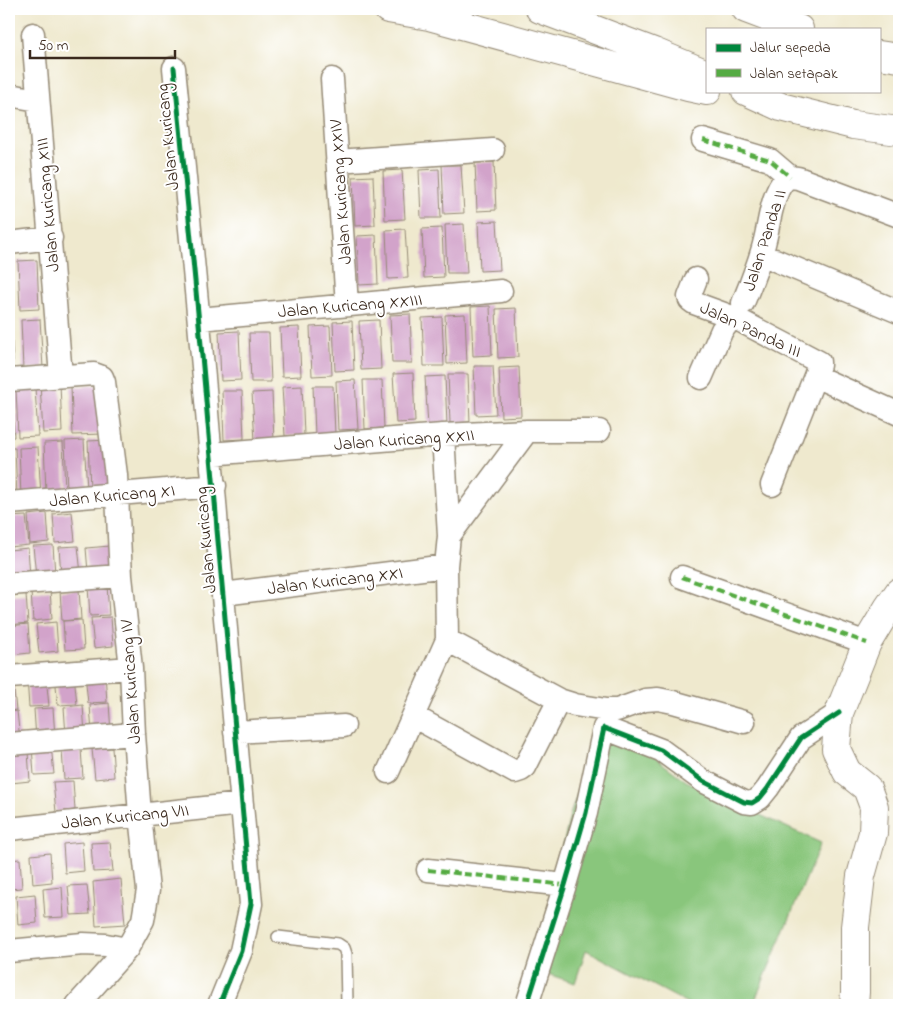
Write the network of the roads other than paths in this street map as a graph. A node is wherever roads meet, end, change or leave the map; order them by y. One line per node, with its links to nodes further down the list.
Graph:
1 (388, 9): 4 (main road)
2 (540, 9): 10 (main road)
3 (746, 9): 5 (main road)
4 (420, 12): 12 (main road)
5 (796, 28)
6 (34, 34): 16 (street, Jalan Kuricang XIII)
7 (880, 55): 8 (main road)
8 (899, 58)
9 (174, 68): 32 (street, Jalan Kuricang)
10 (706, 74)
11 (332, 79): 21 (street, Jalan Kuricang XXIV)
12 (706, 90)
13 (713, 92): 17 (main road)
14 (748, 92): 17 (main road)
15 (9, 95): 16 (street)
16 (38, 100): 24 (street, Jalan Kuricang XIII)
17 (781, 107): 18 (main road)
18 (899, 131)
19 (703, 140): 22 (street)
20 (493, 150): 21 (street)
21 (337, 161): 29 (street, Jalan Kuricang XXIV)
22 (790, 177): 23 (street, Jalan Panda II); 30 (street, Jalan Panda II)
23 (899, 216)
24 (51, 238): 25 (street); 33 (street, Jalan Kuricang XIII)
25 (9, 243)
26 (776, 260): 31 (street)
27 (696, 279): 30 (street, Jalan Panda III)
28 (501, 291): 29 (street, Jalan Kuricang XXIII)
29 (347, 304): 32 (street, Jalan Kuricang XXIII)
30 (739, 311): 34 (street, Jalan Panda III); 35 (street, Jalan Panda II)
31 (899, 312)
32 (199, 319): 41 (street, Jalan Kuricang)
33 (61, 376): 36 (street); 44 (street, Jalan Kuricang IV)
34 (815, 376): 37 (street, Jalan Panda III); 43 (street, Jalan Panda III)
35 (701, 378)
36 (9, 380)
37 (899, 414)
38 (599, 430): 39 (street, Jalan Kuricang XXII)
39 (527, 431): 40 (street, Jalan Kuricang XXII); 46 (street)
40 (443, 435): 41 (street, Jalan Kuricang XXII); 46 (street)
41 (210, 454): 42 (street, Jalan Kuricang)
42 (215, 486): 44 (street, Jalan Kuricang XI); 51 (street, Jalan Kuricang)
43 (772, 486)
44 (116, 494): 45 (street, Jalan Kuricang XI); 48 (street, Jalan Kuricang IV)
45 (9, 503)
46 (449, 536): 47 (street)
47 (446, 566): 51 (street, Jalan Kuricang XXI); 53 (street)
48 (121, 576): 50 (street); 55 (street, Jalan Kuricang IV)
49 (682, 577): 54 (street)
50 (9, 584)
51 (223, 594): 62 (street, Jalan Kuricang)
52 (896, 602): 54 (main road)
53 (447, 640): 57 (street); 59 (street)
54 (867, 643): 58 (main road)
55 (131, 668): 56 (street); 63 (street, Jalan Kuricang IV)
56 (9, 677)
57 (559, 700): 59 (street); 60 (street)
58 (839, 712): 70 (street); 78 (main road)
59 (413, 716): 65 (street)
60 (744, 722)
61 (344, 726): 62 (street)
62 (235, 732): 66 (street, Jalan Kuricang)
63 (134, 734): 64 (street); 67 (street, Jalan Kuricang IV)
64 (9, 744)
65 (388, 772)
66 (242, 804): 67 (street, Jalan Kuricang VII); 74 (street, Jalan Kuricang)
67 (140, 815): 68 (street, Jalan Kuricang VII); 72 (street, Jalan Kuricang IV)
68 (9, 829)
69 (428, 870): 70 (street)
70 (566, 884): 77 (street)
71 (278, 937): 76 (lane)
72 (127, 949): 73 (street); 75 (street, Jalan Kuricang IV)
73 (9, 951)
74 (223, 1004)
75 (77, 1005)
76 (347, 1005)
77 (527, 1005)
78 (854, 1005)

